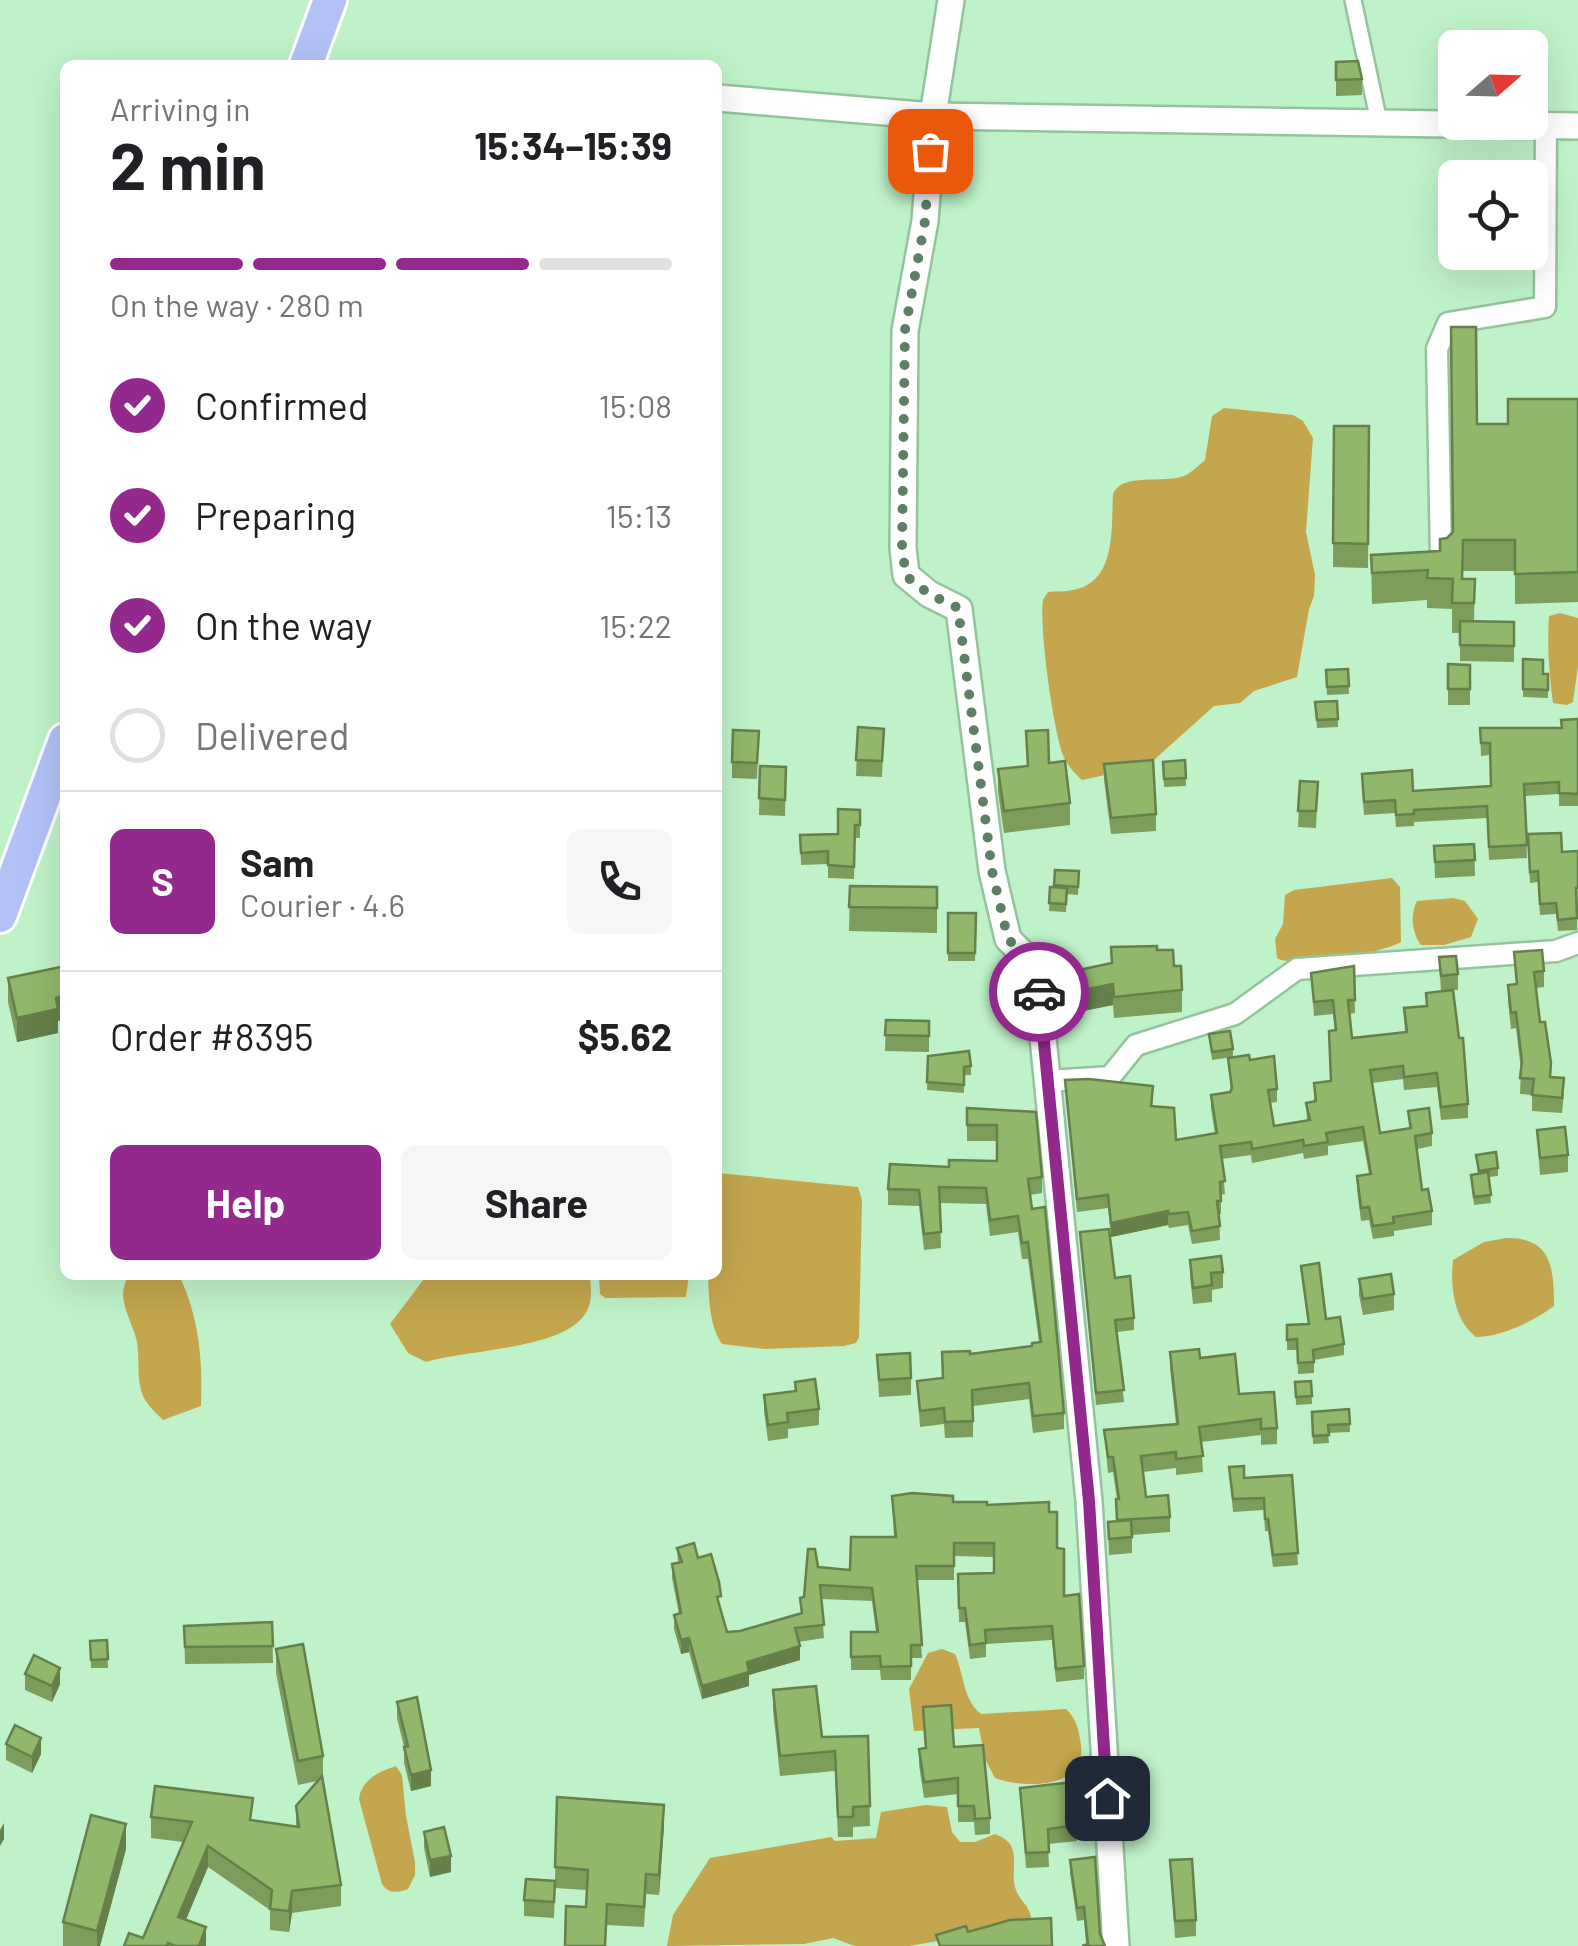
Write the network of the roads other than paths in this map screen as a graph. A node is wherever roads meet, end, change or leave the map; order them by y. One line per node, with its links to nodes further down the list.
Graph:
1 (330, 0): 4 (highway)
2 (951, 0): 6 (street)
3 (1353, 0): 7 (street)
4 (308, 60)
5 (722, 98): 6 (street)
6 (933, 116): 7 (street); 16 (street)
7 (1379, 122): 8 (street)
8 (1438, 123)
9 (1548, 125): 10 (street)
10 (1578, 126)
11 (1546, 140): 12 (street)
12 (1442, 556)
13 (60, 754): 14 (highway)
14 (0, 916)
15 (1578, 943): 16 (street)
16 (1050, 1081): 17 (street)
17 (1116, 1946)

